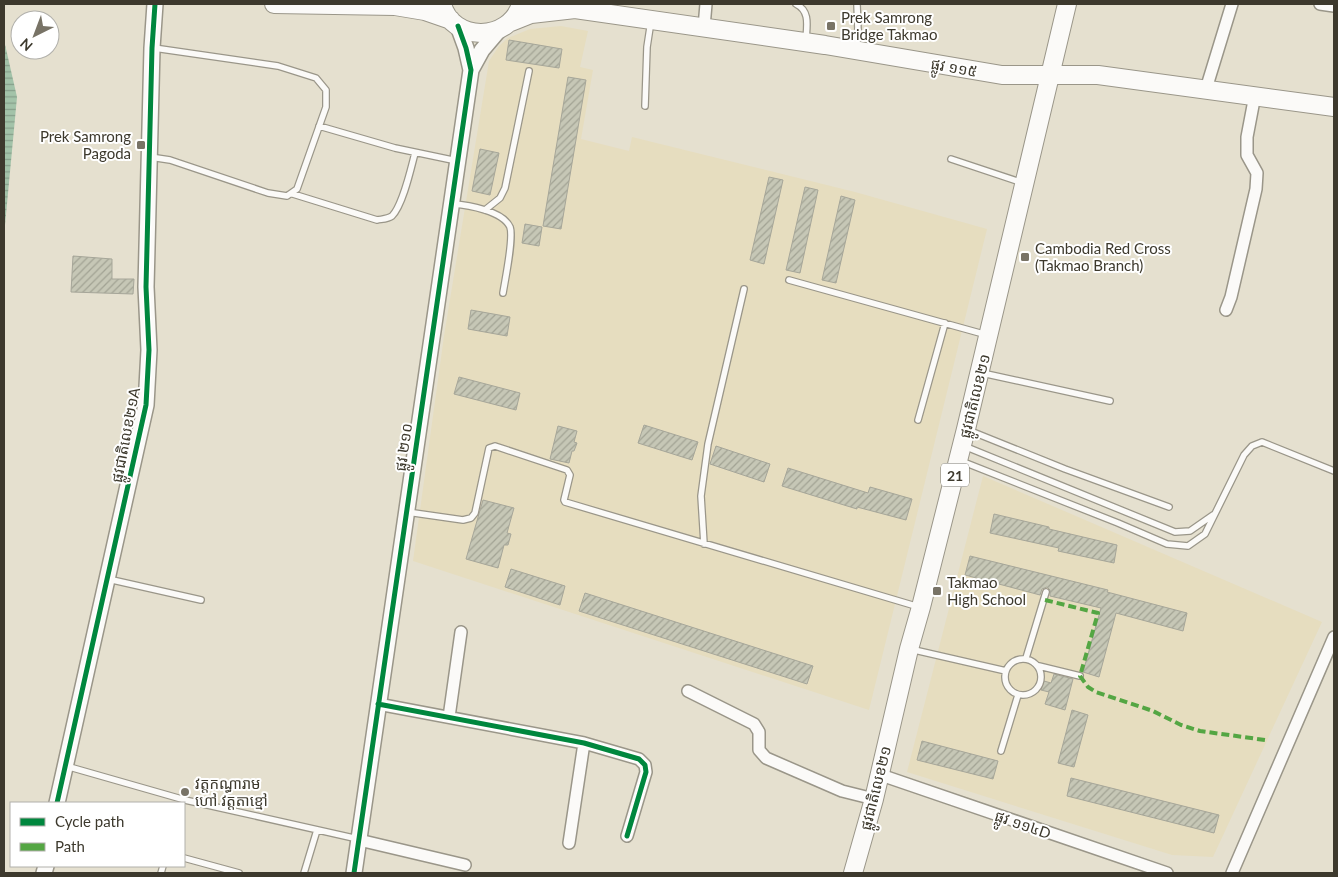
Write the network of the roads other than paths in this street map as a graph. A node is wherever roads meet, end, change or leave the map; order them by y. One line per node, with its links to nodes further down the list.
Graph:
1 (154, 4): 17 (street, ផ្លូវជាតិលេខ២១A)
2 (274, 4): 12 (main road, ផ្លូវ ១១៥)
3 (521, 4): 14 (main road)
4 (706, 4): 15 (street)
5 (796, 4): 16 (lane)
6 (856, 4): 18 (lane)
7 (1067, 4): 21 (main road, ផ្លូវជាតិលេខ២១ / 21)
8 (1232, 4): 22 (street)
9 (1320, 4): 11 (street)
10 (570, 6): 13 (main road, ផ្លូវ ១១៥); 14 (main road, ផ្លូវ ១១៥)
11 (1334, 6)
12 (446, 12): 14 (main road, ផ្លូវ ១១៥); 19 (street, ផ្លូវ ២១០)
13 (651, 20): 15 (main road, ផ្លូវ ១១៥); 24 (lane)
14 (505, 26): 19 (street, ផ្លូវ ២១០)
15 (704, 27): 16 (main road, ផ្លូវ ១១៥)
16 (806, 42): 18 (main road, ផ្លូវ ១១៥)
17 (152, 48): 26 (lane); 28 (street, ផ្លូវជាតិលេខ២១A)
18 (856, 50): 21 (main road, ផ្លូវ ១១៥)
19 (471, 70): 30 (street, ផ្លូវ ២១០)
20 (528, 71): 34 (lane)
21 (1051, 75): 22 (main road, ផ្លូវ ១១៥); 31 (main road, ផ្លូវជាតិលេខ២១ / 21)
22 (1206, 89): 23 (main road, ផ្លូវ ១១៥)
23 (1255, 95): 25 (main road, ផ្លូវ ១១៥); 38 (street)
24 (645, 106)
25 (1334, 107)
26 (320, 126): 27 (lane); 32 (lane)
27 (415, 153): 30 (lane); 32 (lane)
28 (149, 156): 32 (lane); 50 (street, ផ្លូវជាតិលេខ២១A)
29 (951, 159): 31 (lane)
30 (457, 161): 33 (street, ផ្លូវ ២១០)
31 (1025, 184): 40 (main road, ផ្លូវជាតិលេខ២១ / 21)
32 (292, 194)
33 (450, 204): 34 (lane); 47 (street, ផ្លូវ ២១០)
34 (485, 210): 37 (lane)
35 (789, 280): 39 (lane)
36 (744, 289): 49 (lane)
37 (503, 293)
38 (1226, 310)
39 (945, 323): 40 (lane); 43 (lane)
40 (989, 335): 41 (main road, ផ្លូវជាតិលេខ២១ / 21)
41 (980, 372): 42 (lane); 44 (main road, ផ្លូវជាតិលេខ២១ / 21)
42 (1110, 401)
43 (918, 420)
44 (962, 445): 46 (lane); 48 (lane); 48 (lane); 53 (main road, ផ្លូវជាតិលេខ២១ / 21)
45 (1334, 471): 48 (lane)
46 (1169, 506)
47 (406, 512): 49 (lane); 63 (street, ផ្លូវ ២១០)
48 (1215, 514)
49 (704, 544): 53 (lane)
50 (106, 578): 52 (lane); 67 (street, ផ្លូវជាតិលេខ២១A)
51 (1046, 592): 57 (lane)
52 (201, 600)
53 (921, 607): 56 (main road, ផ្លូវជាតិលេខ២១ / 21)
54 (461, 632): 64 (street)
55 (1334, 637): 82 (street)
56 (909, 649): 59 (lane); 68 (main road, ផ្លូវជាតិលេខ២១ / 21)
57 (1026, 658): 58 (lane); 59 (lane)
58 (1038, 666): 60 (lane); 62 (lane)
59 (1006, 671): 62 (lane)
60 (1080, 676)
61 (688, 691): 69 (street)
62 (1018, 695): 66 (lane)
63 (378, 704): 64 (street); 73 (street, ផ្លូវ ២១០)
64 (449, 717): 65 (street)
65 (584, 743): 72 (street); 74 (street)
66 (1001, 751)
67 (64, 766): 70 (street, ផ្លូវជាតិលេខ២១A); 71 (lane)
68 (878, 774): 69 (main road, ផ្លូវជាតិលេខ២១ / 21); 81 (street, ផ្លូវ ១១៤D)
69 (874, 799): 80 (main road, ផ្លូវជាតិលេខ២១ / 21)
70 (57, 802)
71 (317, 830): 73 (lane); 78 (lane)
72 (626, 836)
73 (359, 840): 76 (street); 79 (street, ផ្លូវ ២១០)
74 (569, 843)
75 (185, 858): 77 (lane)
76 (465, 865)
77 (239, 873)
78 (304, 873)
79 (354, 873)
80 (853, 873)
81 (1167, 873)
82 (1232, 873)

